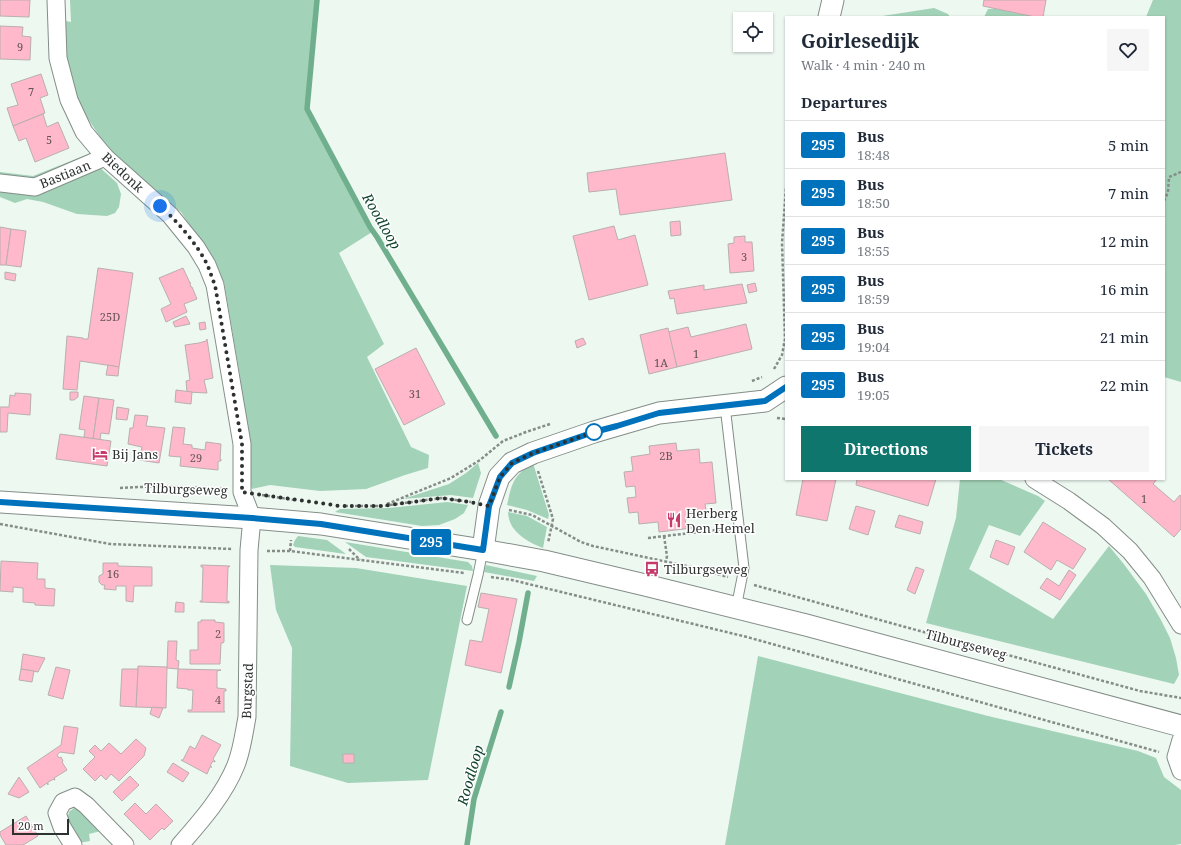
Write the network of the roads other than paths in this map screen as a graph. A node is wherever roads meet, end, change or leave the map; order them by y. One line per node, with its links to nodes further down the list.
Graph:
1 (56, 0): 4 (street, Biedonk)
2 (833, 0): 3 (street)
3 (829, 16)
4 (106, 158): 5 (street, Bastiaan); 10 (street, Biedonk)
5 (0, 183)
6 (785, 388): 7 (street)
7 (725, 406): 11 (street); 12 (lane)
8 (1036, 480): 14 (street)
9 (0, 502): 10 (street, Tilburgseweg)
10 (252, 518): 11 (street, Tilburgseweg); 20 (street, Burgstad)
11 (483, 550): 12 (street, Tilburgseweg); 13 (lane)
12 (736, 608): 15 (street, Tilburgseweg)
13 (467, 620)
14 (1181, 625)
15 (1181, 726)
16 (1181, 740): 17 (street)
17 (1179, 764)
18 (73, 845): 19 (street)
19 (125, 845)
20 (180, 845)

